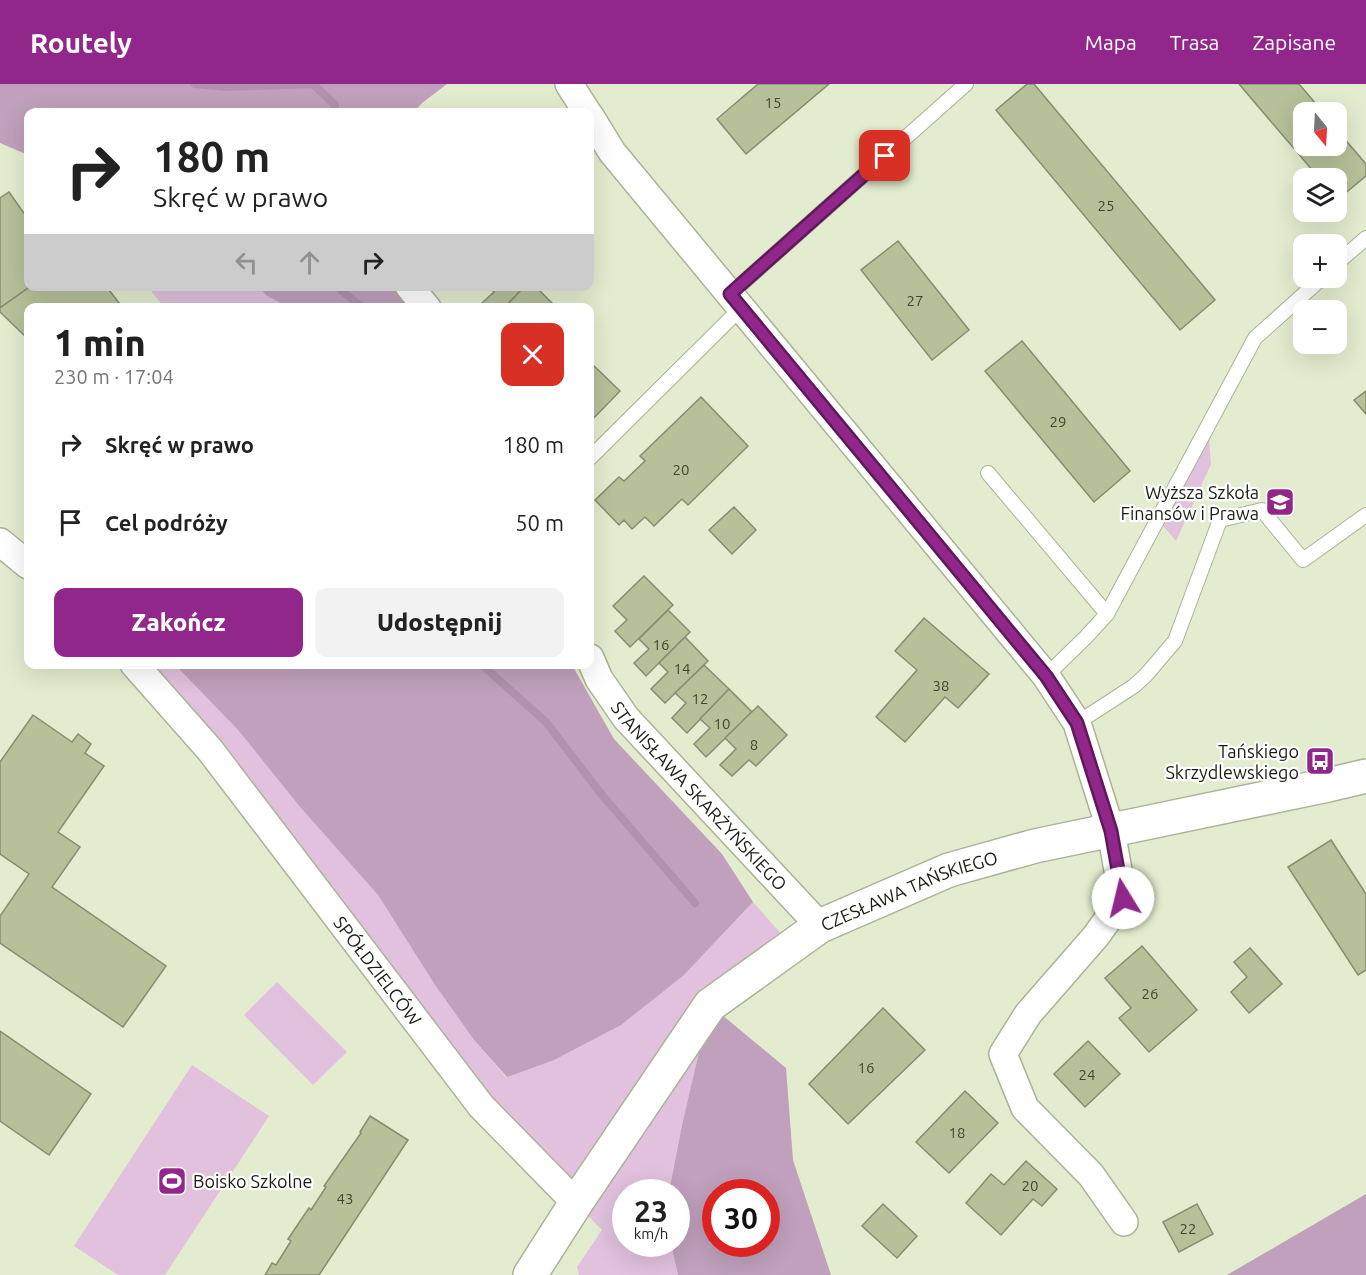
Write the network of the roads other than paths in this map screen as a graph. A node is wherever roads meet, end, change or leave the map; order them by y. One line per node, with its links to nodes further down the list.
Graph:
1 (569, 84): 3 (street)
2 (966, 84): 9 (lane)
3 (584, 108)
4 (594, 124): 9 (street)
5 (1366, 238): 6 (lane)
6 (1347, 254)
7 (1311, 288): 16 (lane)
8 (413, 291): 10 (street)
9 (736, 301): 11 (lane); 19 (street)
10 (422, 303)
11 (594, 454)
12 (988, 473): 16 (lane)
13 (1366, 515): 20 (lane)
14 (0, 542): 15 (street)
15 (24, 562)
16 (1107, 614): 19 (lane)
17 (594, 667): 23 (street, STANISŁAWA SKARŻYŃSKIEGO)
18 (138, 669): 24 (street, SPÓŁDZIELCÓW)
19 (1046, 676): 20 (street)
20 (1077, 723): 22 (street)
21 (1366, 776): 22 (street, CZESŁAWA TAŃSKIEGO)
22 (1111, 831): 23 (street, CZESŁAWA TAŃSKIEGO); 25 (street)
23 (820, 926): 24 (street, CZESŁAWA TAŃSKIEGO)
24 (576, 1203): 26 (street)
25 (1124, 1222)
26 (538, 1269)

